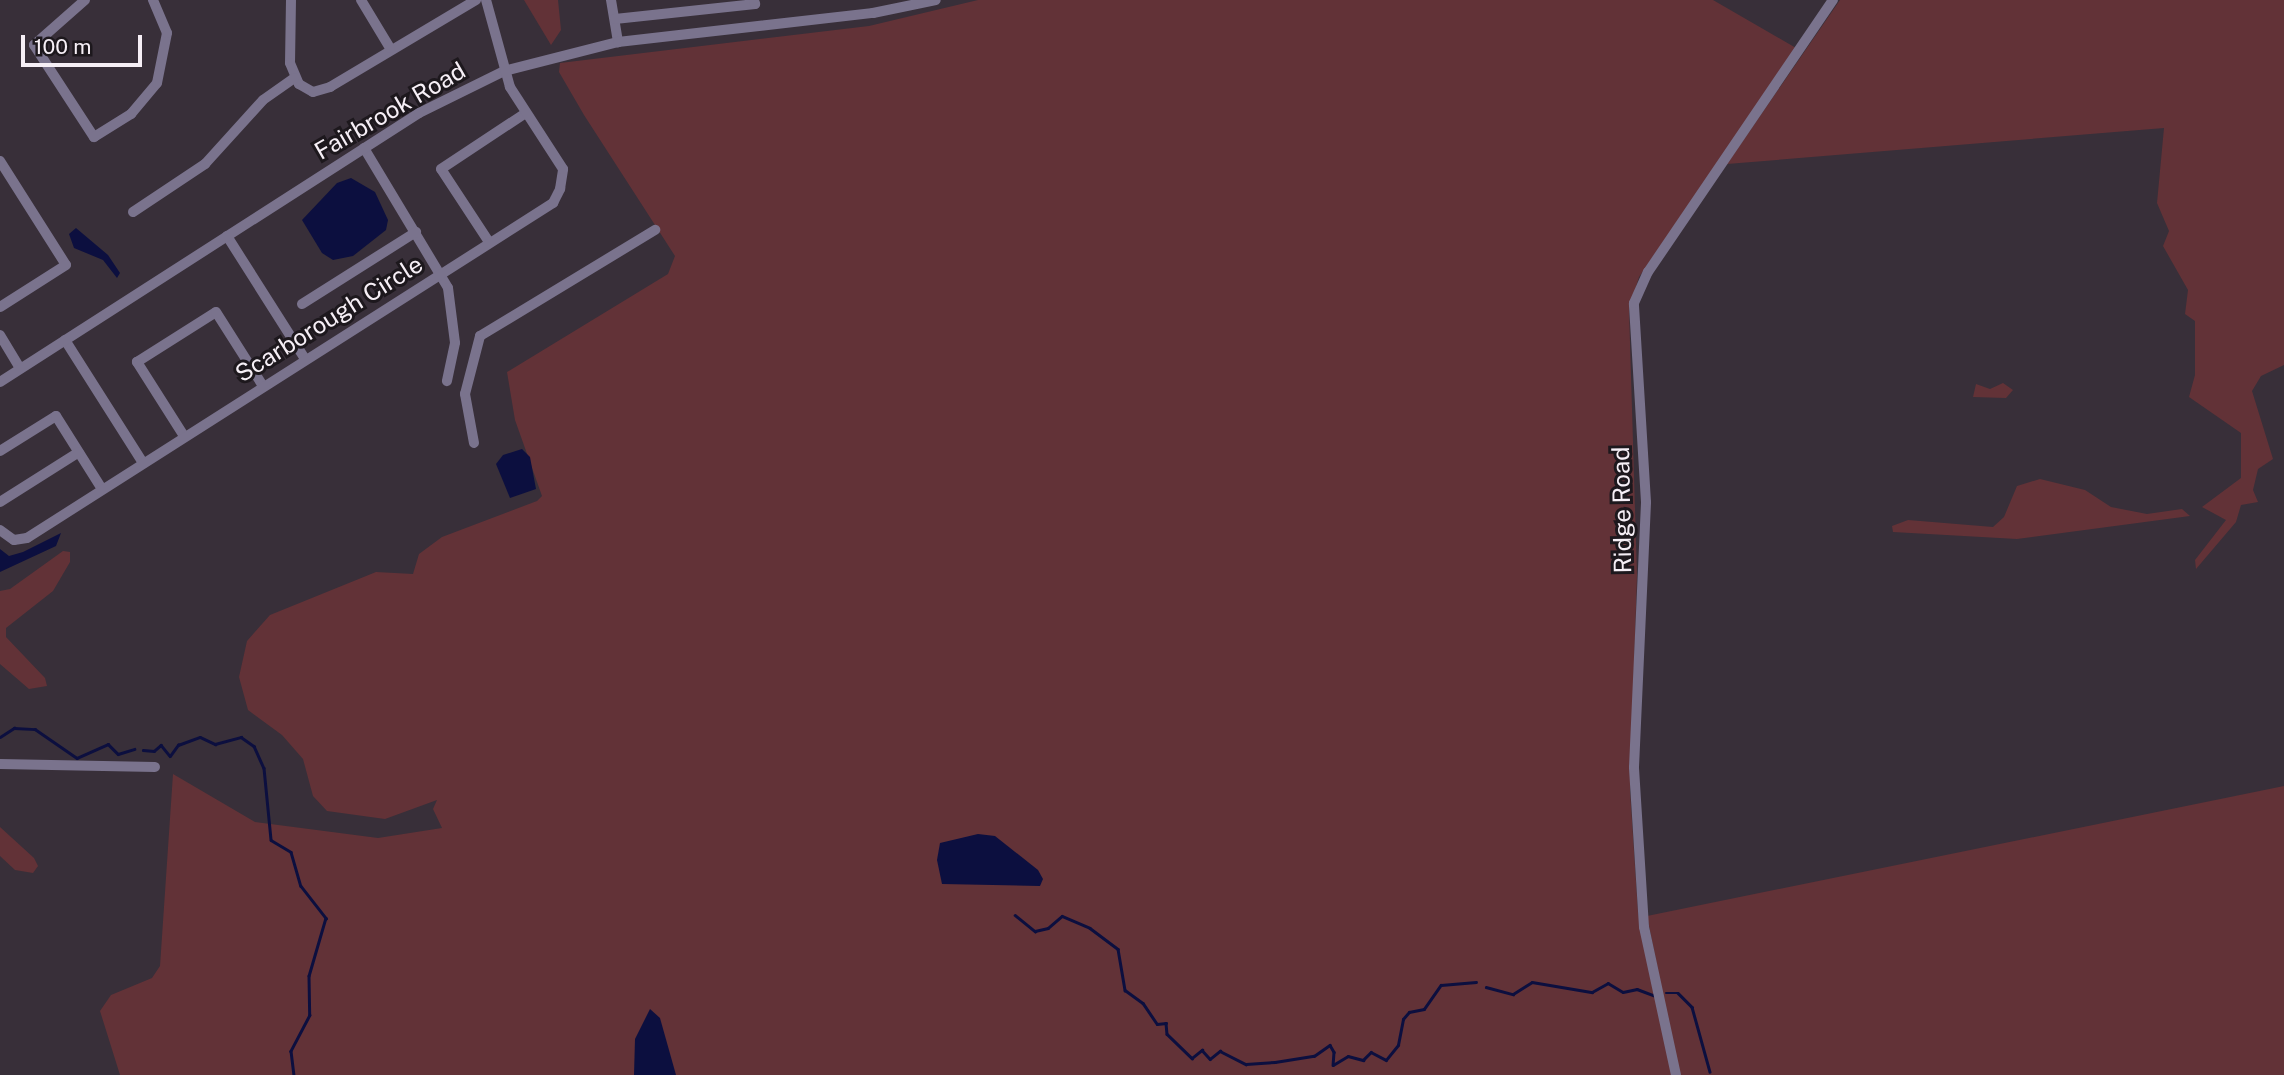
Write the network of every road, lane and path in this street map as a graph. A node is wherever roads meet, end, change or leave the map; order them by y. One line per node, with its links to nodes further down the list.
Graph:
1 (85, 0): 2 (street)
2 (153, 0)
3 (291, 0): 16 (street)
4 (361, 0): 14 (street)
5 (476, 0): 14 (street)
6 (486, 0): 15 (street, Scarborough Circle)
7 (611, 0): 12 (street)
8 (754, 0): 11 (street)
9 (936, 0): 13 (street, Fairbrook Road)
10 (1833, 0): 47 (street, Ridge Road)
11 (728, 3): 12 (street)
12 (615, 19): 13 (street)
13 (618, 42): 15 (street, Fairbrook Road)
14 (390, 48): 16 (street)
15 (504, 71): 17 (street, Scarborough Circle); 18 (street, Fairbrook Road)
16 (294, 78): 20 (street)
17 (524, 114): 24 (street, Scarborough Circle); 24 (street)
18 (364, 148): 22 (street); 23 (street, Fairbrook Road)
19 (0, 161): 27 (street)
20 (132, 212)
21 (655, 230): 31 (street)
22 (416, 232): 25 (street); 26 (street)
23 (226, 236): 29 (street, Fairbrook Road); 32 (street)
24 (489, 242): 25 (street, Scarborough Circle)
25 (441, 273): 30 (street); 32 (street, Scarborough Circle)
26 (302, 304)
27 (0, 307)
28 (0, 335): 33 (street)
29 (65, 340): 33 (street, Fairbrook Road); 41 (street)
30 (455, 343): 31 (street); 35 (street)
31 (475, 345): 38 (street)
32 (305, 359): 36 (street, Scarborough Circle)
33 (20, 368): 34 (street, Fairbrook Road)
34 (0, 382)
35 (447, 382)
36 (263, 386): 37 (street, Scarborough Circle); 37 (street)
37 (184, 436): 41 (street, Scarborough Circle)
38 (474, 443)
39 (0, 451): 40 (street)
40 (79, 452): 42 (street); 43 (street)
41 (143, 463): 42 (street, Scarborough Circle)
42 (102, 489): 44 (street, Scarborough Circle)
43 (0, 502)
44 (0, 530)
45 (0, 764): 46 (street)
46 (155, 767)
47 (1676, 1075)

